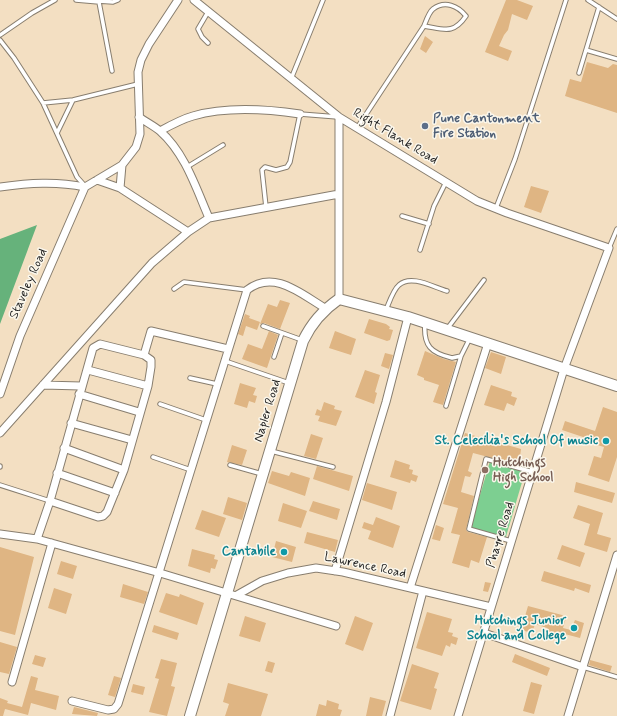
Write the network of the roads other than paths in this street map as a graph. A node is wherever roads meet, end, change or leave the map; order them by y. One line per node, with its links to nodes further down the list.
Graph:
1 (55, 0): 14 (lane)
2 (76, 0): 9 (lane)
3 (118, 0): 9 (lane)
4 (178, 0): 22 (street)
5 (194, 0): 11 (street, Right Flank Road)
6 (323, 0): 21 (lane)
7 (566, 0): 41 (lane)
8 (588, 0): 10 (lane)
9 (98, 1): 19 (lane)
10 (599, 7): 12 (lane); 17 (lane)
11 (208, 12): 16 (lane); 21 (street, Right Flank Road)
12 (617, 19)
13 (424, 26): 13 (lane); 28 (lane)
14 (0, 35)
15 (0, 40): 24 (lane)
16 (208, 43)
17 (586, 50): 18 (lane); 20 (lane)
18 (617, 59)
19 (112, 71)
20 (579, 73)
21 (291, 79): 27 (street, Right Flank Road)
22 (138, 84): 23 (lane); 26 (street)
23 (73, 100): 24 (lane); 30 (lane)
24 (43, 104): 30 (lane)
25 (300, 114): 27 (lane); 29 (street); 40 (lane)
26 (139, 117): 29 (street); 32 (street)
27 (339, 117): 28 (street, Right Flank Road); 39 (street)
28 (357, 128): 35 (street, Right Flank Road)
29 (160, 131): 33 (street)
30 (57, 133): 36 (lane)
31 (223, 145): 33 (lane)
32 (122, 165): 34 (street); 38 (street)
33 (187, 166): 43 (street)
34 (97, 180): 36 (street); 38 (street)
35 (446, 182): 41 (street, Right Flank Road); 44 (lane)
36 (85, 186): 37 (street); 78 (street, Staveley Road)
37 (0, 187)
38 (120, 188): 46 (street)
39 (339, 194): 40 (street); 53 (street)
40 (266, 207): 43 (street)
41 (496, 208): 47 (street, Right Flank Road)
42 (402, 216): 44 (lane)
43 (209, 218): 46 (street)
44 (429, 224): 48 (lane)
45 (617, 229): 47 (lane)
46 (188, 232): 74 (street)
47 (609, 248): 69 (street, Phayre Road)
48 (420, 250)
49 (484, 280): 59 (lane)
50 (174, 289): 51 (lane)
51 (247, 290): 54 (street); 64 (street)
52 (447, 291): 55 (lane)
53 (339, 299): 54 (street, Napler Road); 55 (street)
54 (325, 308): 62 (street, Napler Road)
55 (386, 311): 56 (street)
56 (408, 317): 57 (street); 105 (street)
57 (425, 323): 59 (street); 66 (lane)
58 (263, 326): 60 (lane)
59 (447, 330): 61 (street)
60 (282, 333): 62 (lane); 67 (lane)
61 (470, 338): 63 (street); 66 (lane)
62 (303, 341): 72 (street, Napler Road)
63 (488, 343): 69 (street); 107 (street)
64 (228, 349): 65 (street); 68 (street)
65 (144, 355): 70 (street); 76 (street)
66 (461, 356): 81 (lane)
67 (274, 357)
68 (224, 361): 72 (lane); 73 (street)
69 (564, 369): 77 (street); 94 (street, Phayre Road)
70 (88, 370): 75 (street); 76 (street)
71 (190, 378): 73 (lane)
72 (290, 383): 88 (street, Napler Road)
73 (217, 384): 83 (street)
74 (43, 385): 75 (street); 85 (street)
75 (81, 386): 79 (street)
76 (148, 386): 82 (street)
77 (617, 386)
78 (0, 394)
79 (79, 394): 82 (street); 84 (street)
80 (160, 404): 83 (lane)
81 (446, 406)
82 (139, 412): 86 (street)
83 (206, 420): 93 (street)
84 (71, 423): 86 (street); 87 (street)
85 (0, 433)
86 (132, 440): 92 (street)
87 (64, 448): 92 (street); 95 (street)
88 (270, 451): 91 (lane); 96 (street, Napler Road)
89 (153, 458): 93 (lane)
90 (230, 465): 96 (lane)
91 (333, 466)
92 (124, 470): 98 (street)
93 (191, 470): 106 (street)
94 (533, 472): 102 (street, Phayre Road); 102 (lane)
95 (57, 473): 98 (street); 99 (street)
96 (263, 474): 109 (street, Napler Road)
97 (0, 485): 99 (lane)
98 (114, 493): 99 (street)
99 (50, 501): 101 (street)
100 (0, 534): 101 (street)
101 (37, 539): 103 (street)
102 (512, 541): 110 (street, Phayre Road)
103 (52, 543): 106 (street); 115 (street)
104 (617, 555): 113 (street)
105 (335, 571): 107 (street, Lawrence Road); 109 (street, Lawrence Road)
106 (160, 573): 109 (street); 116 (street)
107 (410, 588): 108 (street, Lawrence Road)
108 (423, 591): 110 (street, Lawrence Road); 118 (street)
109 (232, 594): 111 (street); 117 (street, Napler Road)
110 (491, 607): 112 (street, Phayre Road)
111 (336, 626)
112 (484, 634): 113 (street); 119 (street, Phayre Road)
113 (582, 667): 114 (lane); 120 (street)
114 (617, 678)
115 (12, 682)
116 (72, 701)
117 (190, 716)
118 (390, 716)
119 (458, 716)
120 (568, 716)

